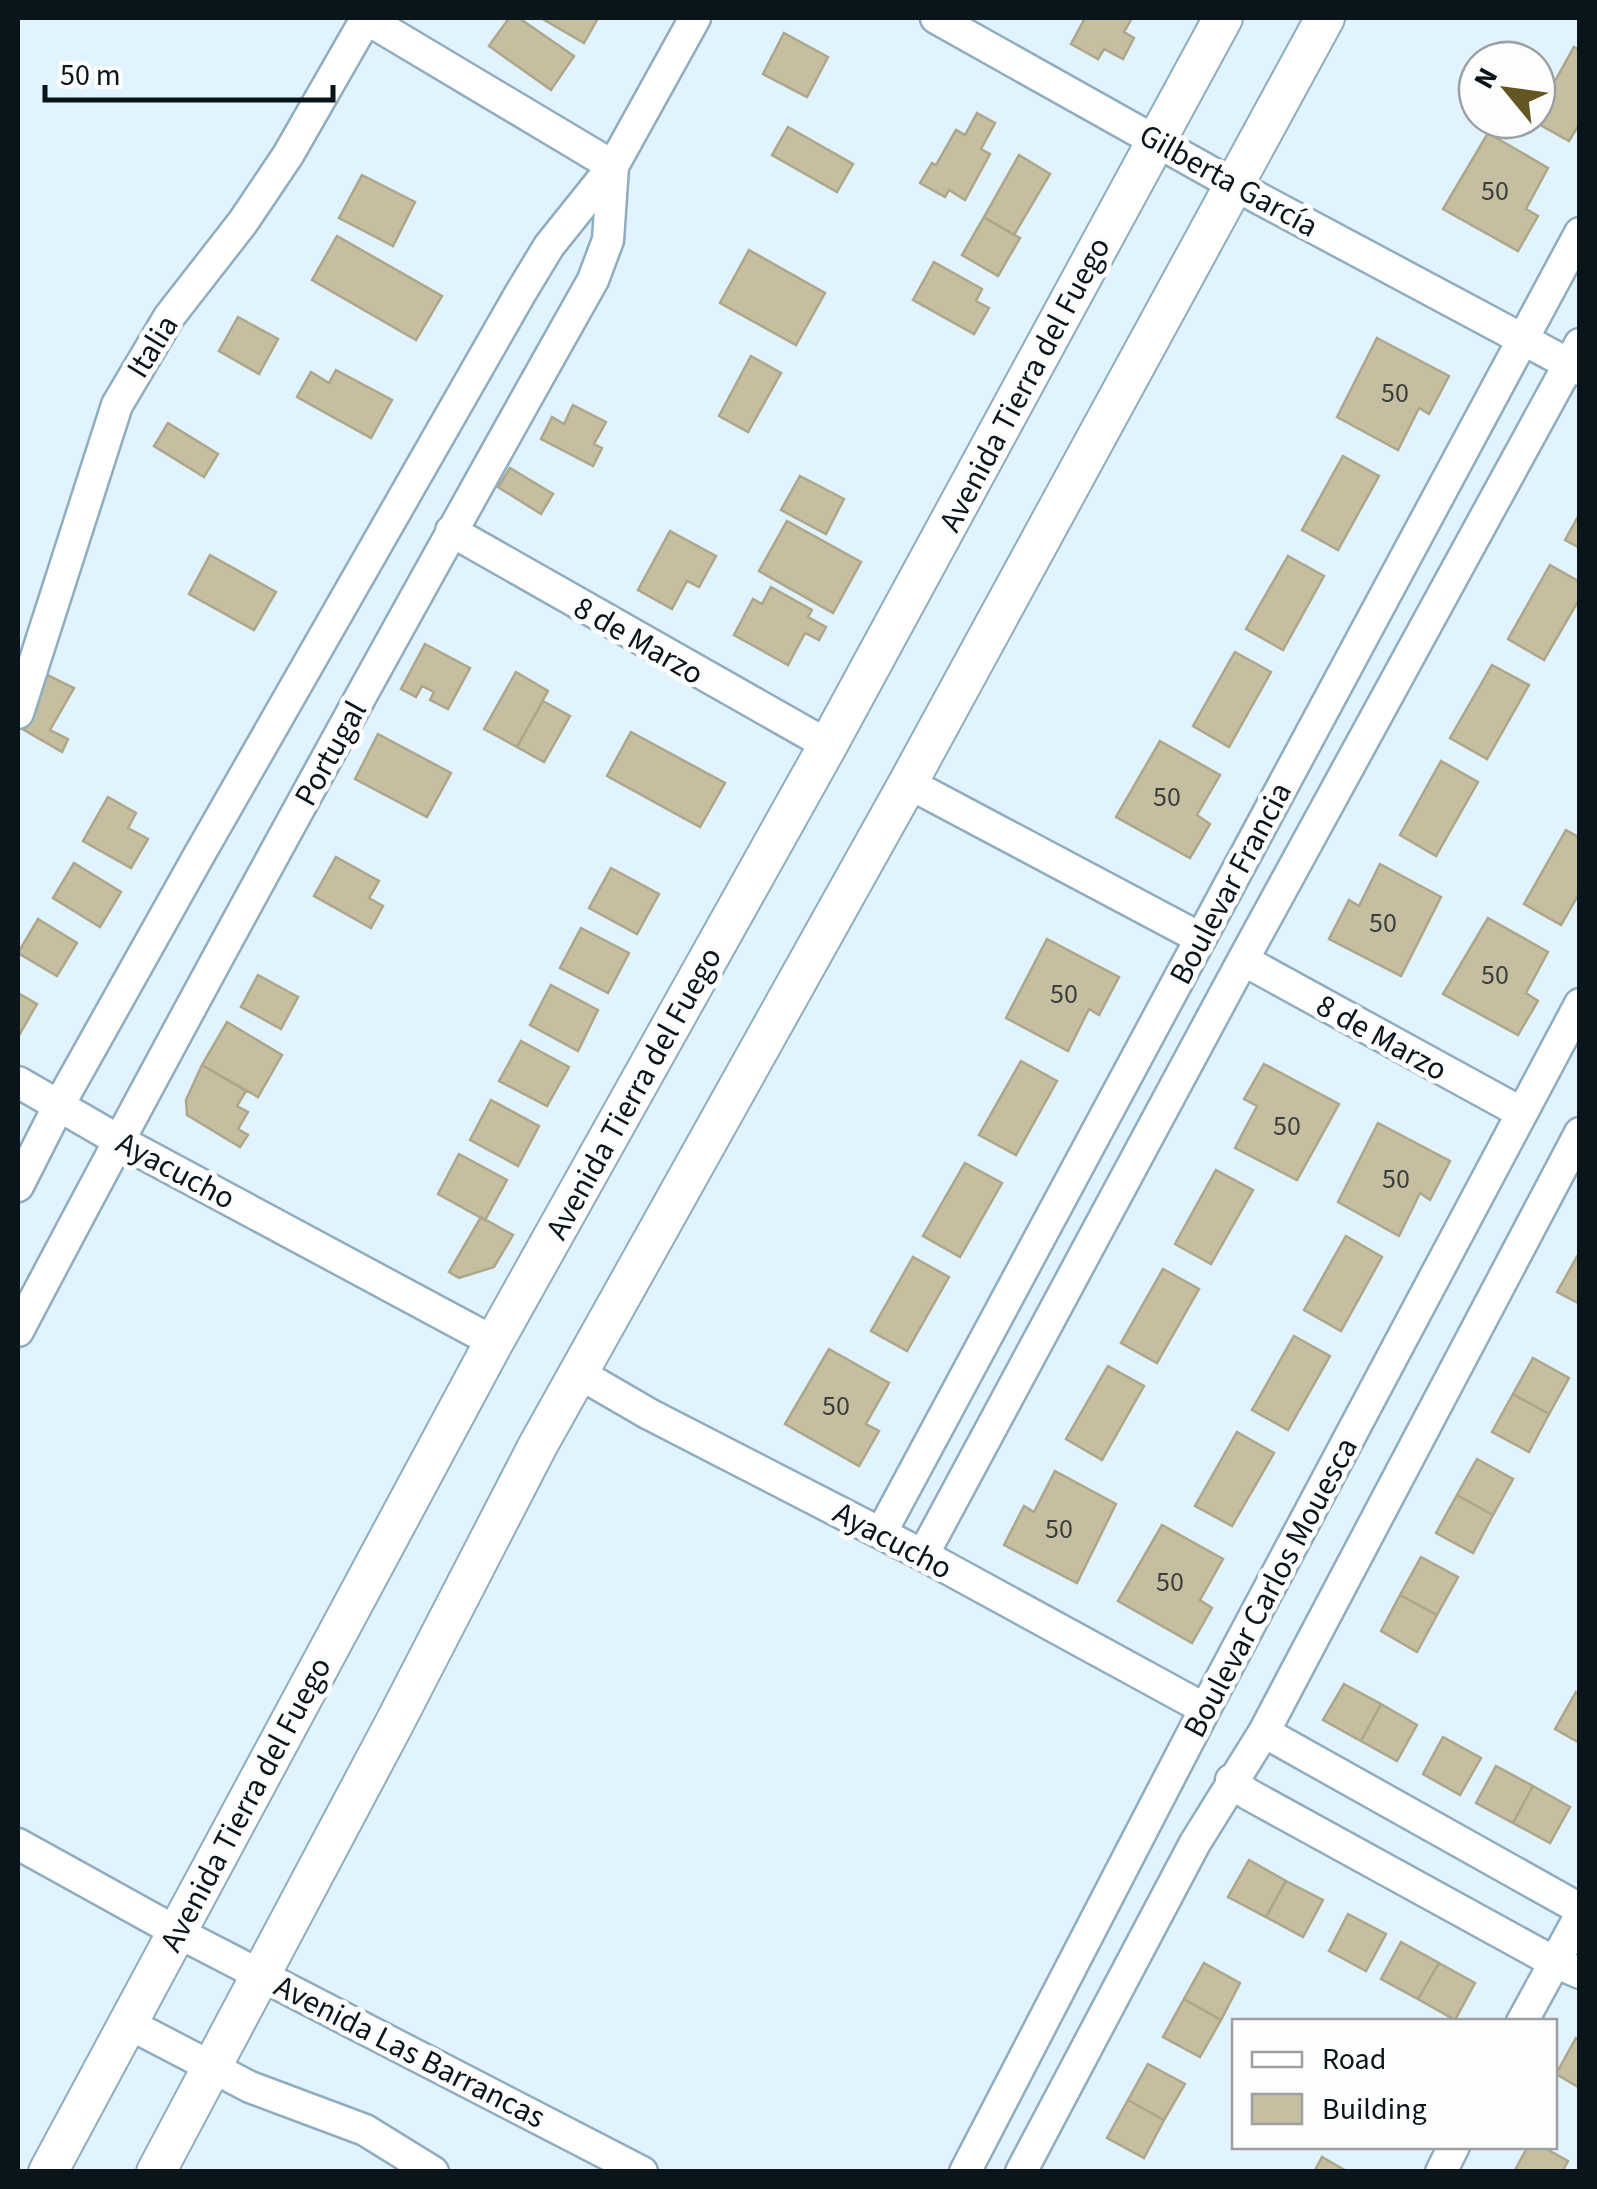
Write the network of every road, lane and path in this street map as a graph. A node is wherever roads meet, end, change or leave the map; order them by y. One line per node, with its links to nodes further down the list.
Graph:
1 (366, 18): 7 (street); 13 (street, Italia)
2 (695, 18): 7 (street, Portugal)
3 (936, 18): 6 (street, Gilberta García)
4 (1223, 18): 6 (street, Avenida Tierra del Fuego)
5 (1325, 18): 8 (street)
6 (1156, 139): 8 (street, Gilberta García); 14 (street, Avenida Tierra del Fuego)
7 (614, 166): 12 (street, Portugal); 20 (street, Portugal)
8 (1234, 185): 10 (street, Gilberta García); 15 (street)
9 (1580, 234): 10 (street, Boulevar Francia)
10 (1523, 340): 11 (street, Gilberta García); 16 (street, Boulevar Francia)
11 (1576, 360): 17 (street, Boulevar Francia)
12 (451, 532): 14 (street, 8 de Marzo); 22 (street, Portugal)
13 (18, 713)
14 (828, 745): 26 (street, Avenida Tierra del Fuego)
15 (908, 783): 16 (street); 27 (street)
16 (1200, 938): 28 (street, Boulevar Francia)
17 (1243, 960): 21 (street, 8 de Marzo); 29 (street, Boulevar Francia)
18 (1580, 1004): 21 (street, Boulevar Carlos Mouesca)
19 (18, 1082): 20 (street, Ayacucho)
20 (59, 1105): 22 (street, Ayacucho); 24 (street, Portugal)
21 (1522, 1113): 30 (street, Boulevar Carlos Mouesca)
22 (118, 1140): 25 (street, Portugal); 26 (street, Ayacucho)
23 (1577, 1142): 31 (street, Boulevar Carlos Mouesca)
24 (18, 1186)
25 (18, 1332)
26 (494, 1342): 35 (street, Avenida Tierra del Fuego)
27 (580, 1374): 28 (street, Ayacucho); 37 (street)
28 (881, 1533): 29 (street, Ayacucho)
29 (924, 1555): 30 (street, Ayacucho)
30 (1204, 1709): 46 (street, Boulevar Carlos Mouesca)
31 (1264, 1732): 32 (street, Boulevar Carlos Mouesca); 34 (street)
32 (1231, 1780): 36 (street); 47 (street, Boulevar Carlos Mouesca)
33 (18, 1844): 35 (street, Avenida Las Barrancas)
34 (1580, 1912): 36 (street)
35 (177, 1932): 37 (street, Avenida Las Barrancas); 39 (street, Avenida Tierra del Fuego)
36 (1567, 1967): 38 (street)
37 (262, 1974): 40 (street); 45 (street, Avenida Las Barrancas)
38 (1524, 2019)
39 (128, 2024): 40 (street); 42 (street, Avenida Tierra del Fuego)
40 (212, 2068): 43 (street); 44 (street)
41 (1452, 2149): 48 (street)
42 (48, 2172)
43 (156, 2172)
44 (433, 2172)
45 (642, 2172)
46 (965, 2172)
47 (1021, 2172)
48 (1441, 2172)

